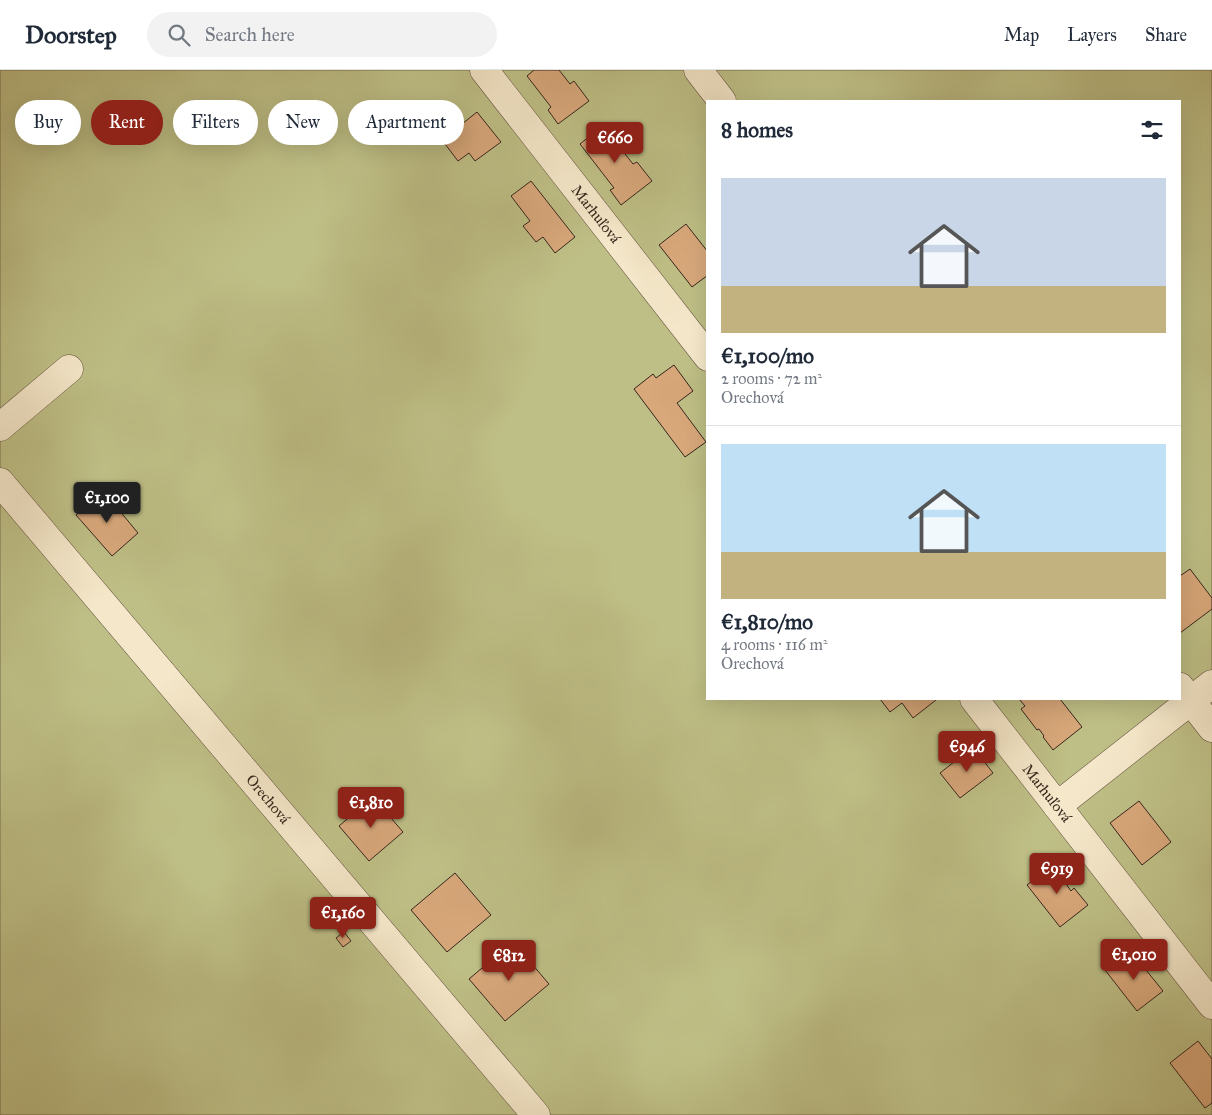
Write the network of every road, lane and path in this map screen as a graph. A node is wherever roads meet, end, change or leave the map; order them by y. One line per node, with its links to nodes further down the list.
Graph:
1 (484, 70): 4 (street, Marhuľová)
2 (698, 70): 3 (street)
3 (721, 100)
4 (706, 354)
5 (69, 370): 6 (street)
6 (0, 427)
7 (0, 482): 15 (street, Orechová)
8 (1212, 684): 9 (street)
9 (1185, 693): 12 (street)
10 (975, 700): 13 (street, Marhuľová)
11 (1177, 700): 13 (street)
12 (1212, 728)
13 (1057, 806): 14 (street, Marhuľová)
14 (1212, 1005)
15 (536, 1115)

